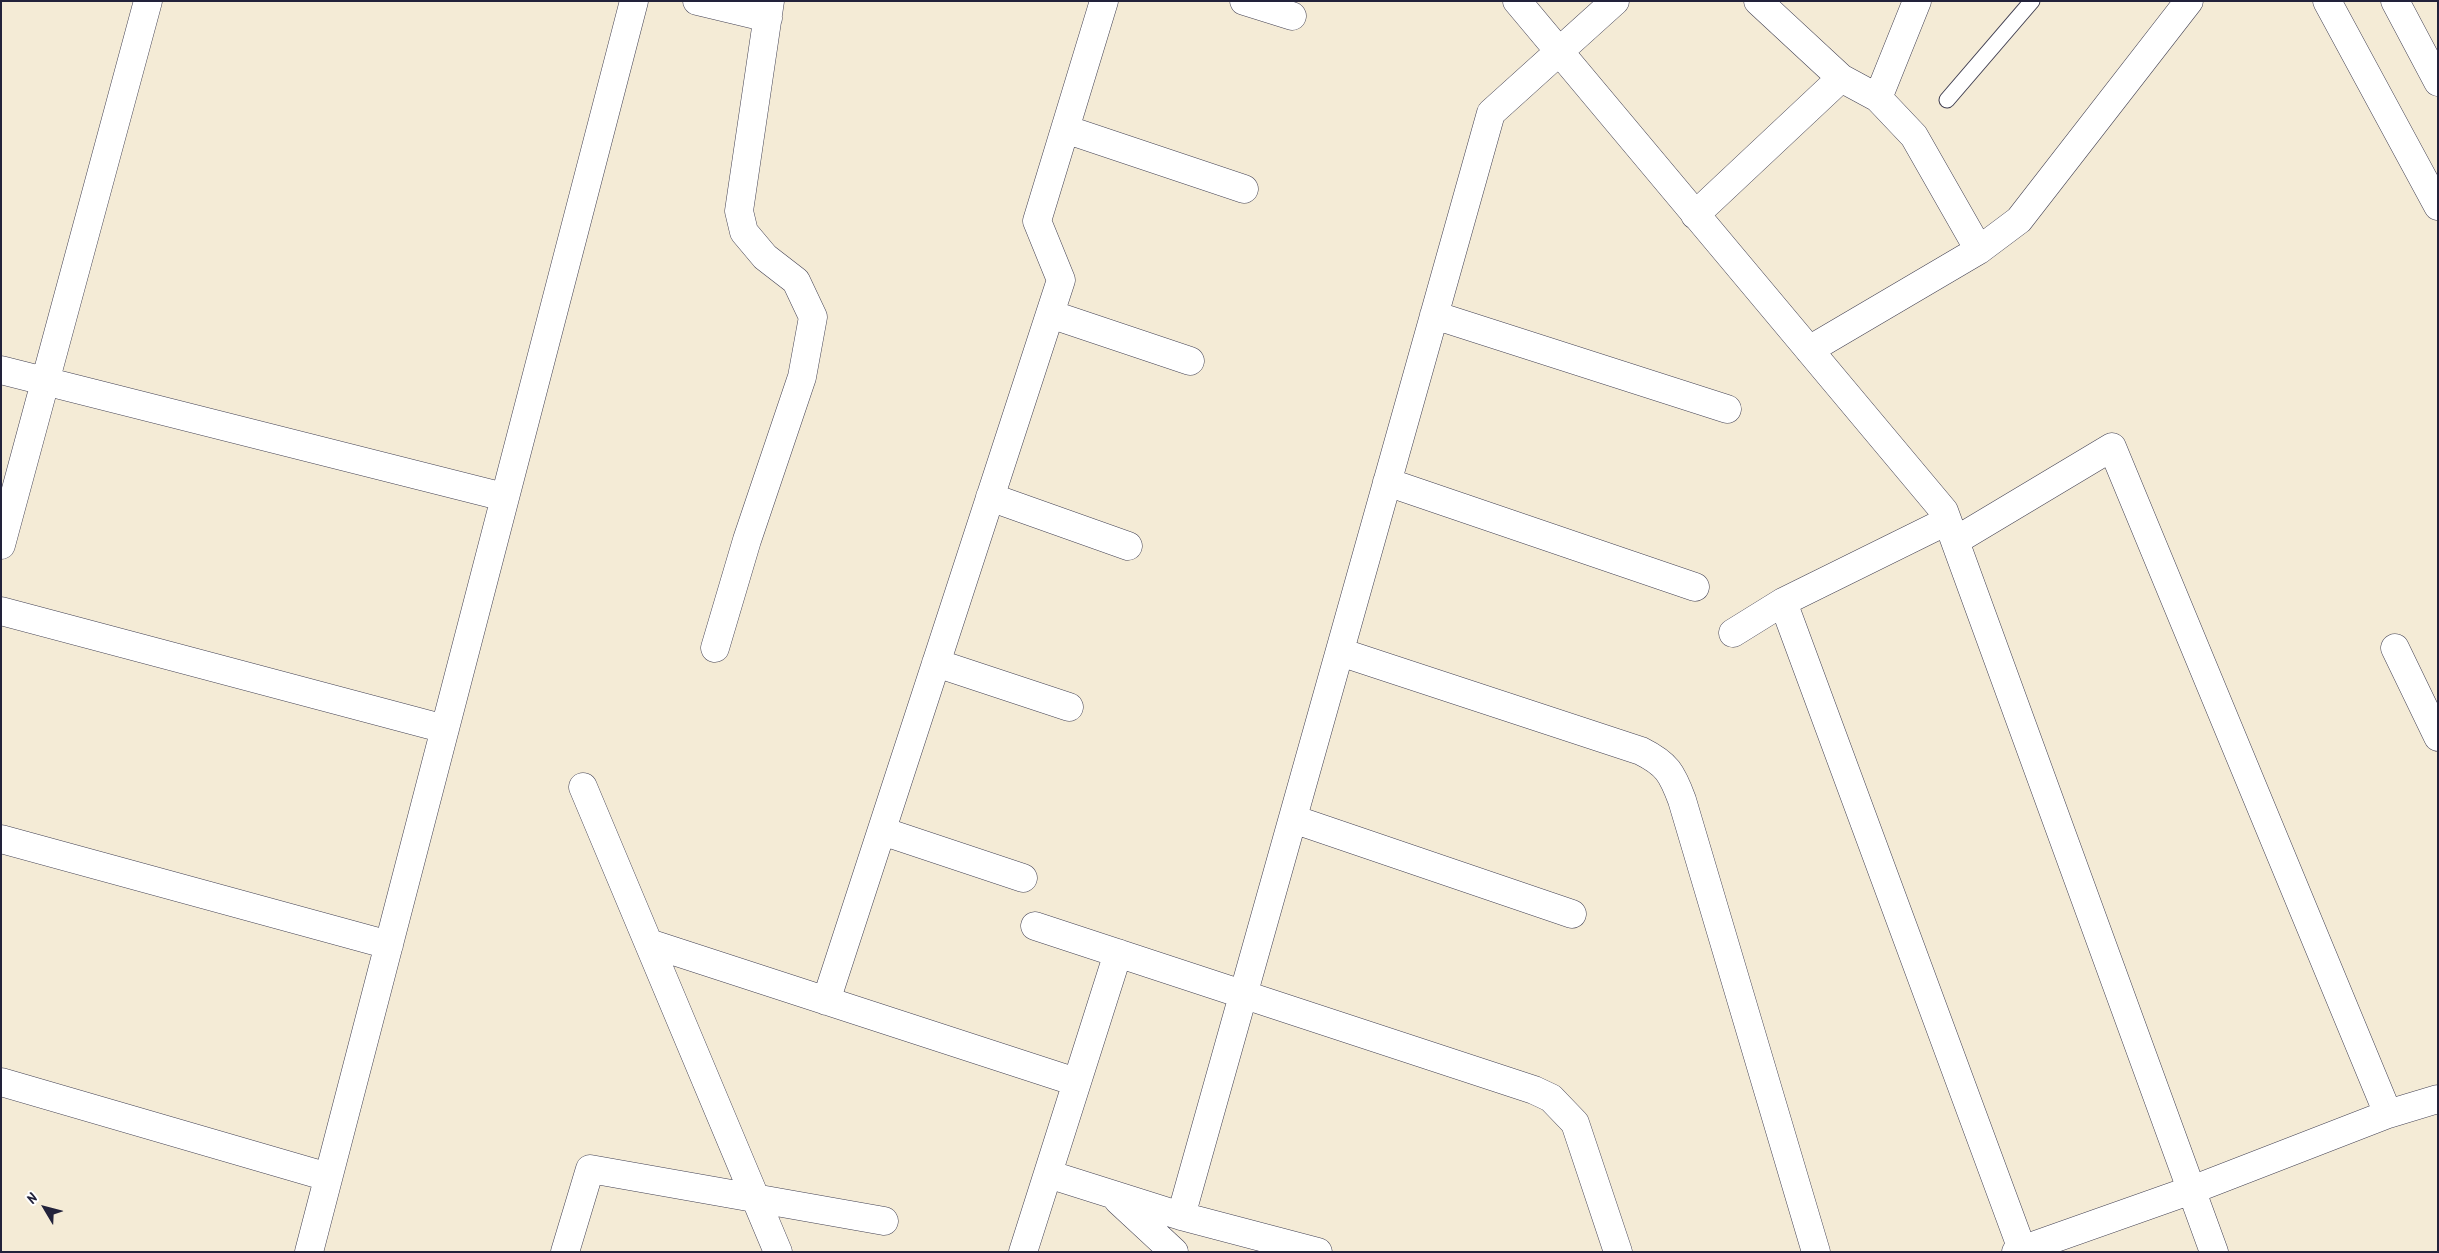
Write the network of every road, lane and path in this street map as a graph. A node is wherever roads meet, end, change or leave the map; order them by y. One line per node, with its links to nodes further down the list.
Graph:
1 (148, 1): 31 (street)
2 (634, 1): 35 (street)
3 (697, 1): 14 (street)
4 (1104, 1): 21 (street)
5 (1244, 1): 15 (street)
6 (1517, 1): 16 (street)
7 (1615, 1): 16 (street)
8 (1758, 1): 17 (street)
9 (1916, 1): 19 (street)
10 (2032, 1): 20 (lane)
11 (2189, 1): 25 (street)
12 (2328, 1): 23 (street)
13 (2395, 1): 18 (street)
14 (769, 10): 43 (street)
15 (1292, 16)
16 (1559, 52): 24 (street); 27 (street)
17 (1841, 78): 19 (street); 24 (street)
18 (2438, 82)
19 (1878, 98): 25 (street)
20 (1947, 100)
21 (1065, 129): 22 (street); 26 (street)
22 (1244, 189)
23 (2438, 206)
24 (1695, 215): 28 (street)
25 (1979, 250): 28 (street)
26 (1050, 314): 29 (street); 34 (street)
27 (1434, 315): 32 (street); 33 (street)
28 (1809, 350): 36 (street)
29 (1190, 361)
30 (1, 370): 31 (street)
31 (46, 381): 35 (street); 37 (street)
32 (1727, 409)
33 (1387, 482): 39 (street); 45 (street)
34 (990, 497): 38 (street); 46 (street)
35 (504, 498): 48 (street)
36 (1951, 531): 40 (street); 65 (street); 68 (street)
37 (1, 545)
38 (1128, 546)
39 (1695, 587)
40 (1783, 602): 42 (street); 73 (street)
41 (1, 611): 48 (street)
42 (1732, 633)
43 (715, 648)
44 (2394, 648): 49 (street)
45 (1340, 652): 51 (street); 81 (street)
46 (936, 663): 47 (street); 52 (street)
47 (1069, 707)
48 (445, 729): 58 (street)
49 (2438, 737)
50 (584, 787): 57 (street)
51 (1293, 819): 55 (street); 60 (street)
52 (882, 831): 54 (street); 61 (street)
53 (1, 839): 58 (street)
54 (1023, 878)
55 (1572, 914)
56 (1035, 926): 59 (street)
57 (649, 943): 61 (street); 70 (street)
58 (388, 945): 67 (street)
59 (1118, 953): 60 (street); 63 (street)
60 (1243, 994): 71 (street); 80 (street)
61 (826, 1001): 63 (street)
62 (1, 1082): 67 (street)
63 (1076, 1082): 66 (street)
64 (2438, 1099): 65 (street)
65 (2388, 1114): 68 (street)
66 (1048, 1174): 69 (street); 77 (street)
67 (328, 1177): 74 (street)
68 (2191, 1190): 73 (street); 82 (street)
69 (1112, 1194): 71 (street); 78 (street)
70 (755, 1198): 72 (street); 75 (street); 76 (street)
71 (1181, 1216): 79 (street)
72 (884, 1221)
73 (2020, 1251)
74 (309, 1252)
75 (565, 1252)
76 (778, 1252)
77 (1023, 1252)
78 (1174, 1252)
79 (1318, 1252)
80 (1618, 1252)
81 (1816, 1252)
82 (2214, 1252)

